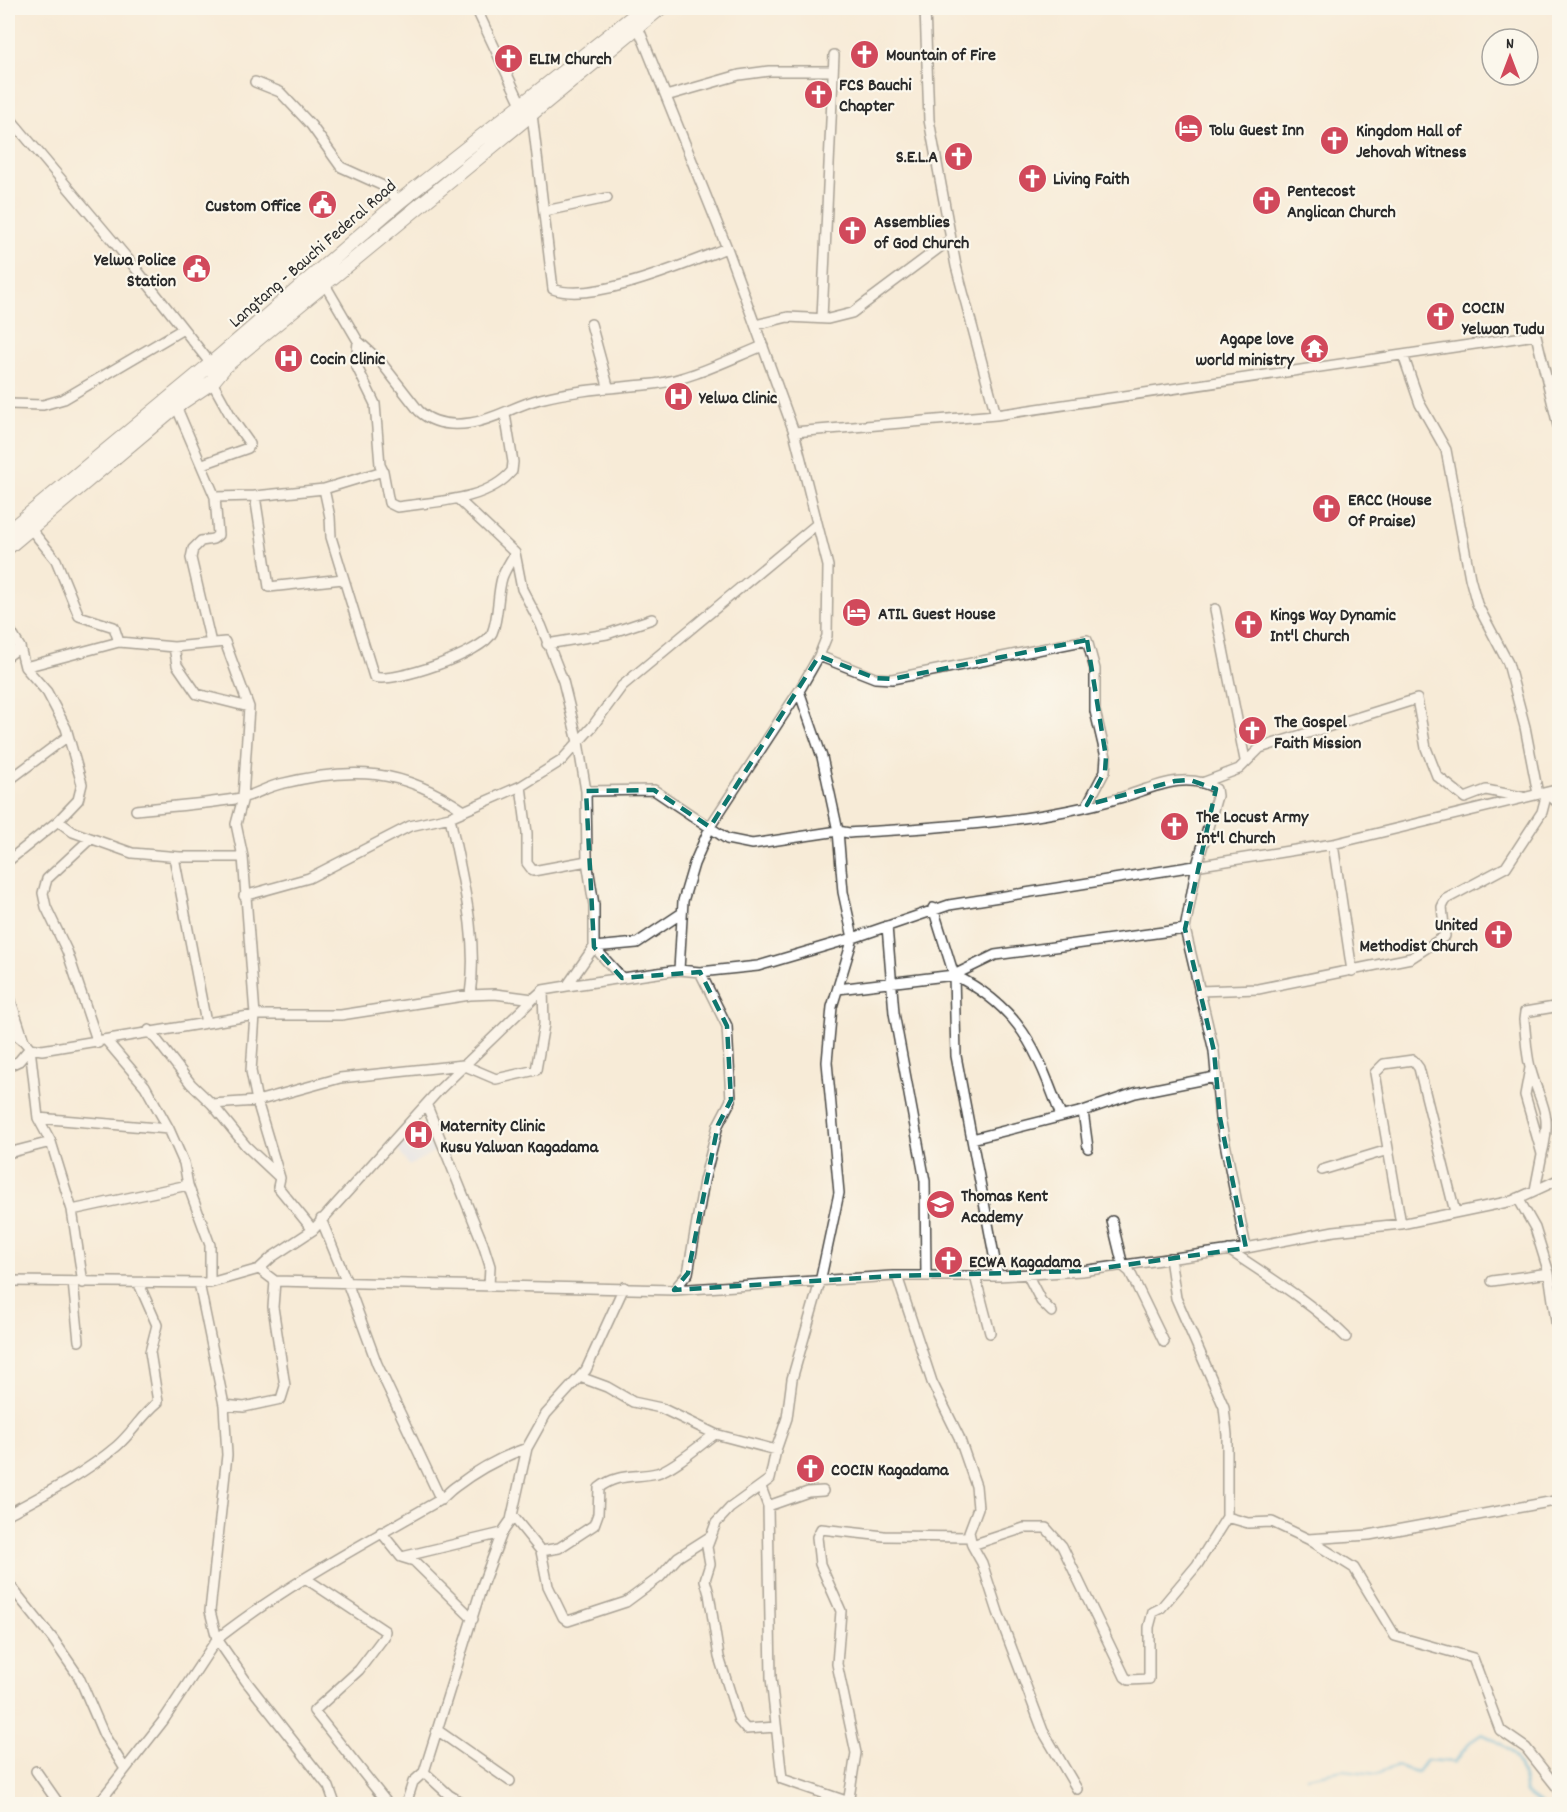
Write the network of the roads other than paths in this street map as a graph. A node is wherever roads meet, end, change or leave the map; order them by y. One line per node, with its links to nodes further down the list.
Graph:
1 (476, 8): 10 (street)
2 (644, 8): 5 (main road, Langtang - Bauchi Federal Road)
3 (660, 8): 5 (main road)
4 (925, 8): 16 (street)
5 (636, 23): 9 (street); 10 (main road, Langtang - Bauchi Federal Road); 11 (main road)
6 (834, 55): 7 (street)
7 (832, 71): 9 (street); 19 (street)
8 (255, 81): 14 (street)
9 (666, 96): 17 (street)
10 (521, 104): 14 (main road, Langtang - Bauchi Federal Road)
11 (532, 114): 15 (street); 18 (main road)
12 (8, 116): 22 (street)
13 (607, 198): 15 (street)
14 (400, 201): 26 (main road, Langtang - Bauchi Federal Road)
15 (545, 211): 17 (street)
16 (951, 239): 19 (street); 32 (street)
17 (727, 248): 21 (street)
18 (324, 284): 23 (street); 27 (main road)
19 (822, 318): 21 (street)
20 (591, 324): 28 (street)
21 (755, 325): 24 (street)
22 (183, 329): 26 (street); 29 (street)
23 (358, 340): 31 (street); 36 (street)
24 (763, 346): 28 (street); 33 (street)
25 (1403, 355): 32 (street); 34 (street); 68 (street)
26 (211, 364): 43 (main road, Langtang - Bauchi Federal Road)
27 (212, 382): 30 (main road); 35 (street)
28 (608, 386): 31 (street)
29 (8, 404)
30 (176, 406): 35 (street); 42 (main road)
31 (505, 414): 40 (street)
32 (996, 415): 33 (street)
33 (794, 432): 41 (street)
34 (1560, 434)
35 (203, 464): 39 (street)
36 (383, 471): 37 (street); 40 (street)
37 (324, 489): 38 (street); 46 (street)
38 (255, 496): 39 (street); 46 (street)
39 (215, 497): 51 (street)
40 (459, 500): 45 (street)
41 (817, 524): 56 (street); 61 (street)
42 (30, 528): 44 (main road); 50 (street)
43 (8, 532)
44 (8, 547)
45 (515, 553): 46 (street); 52 (street)
46 (343, 579)
47 (1215, 609): 62 (street)
48 (652, 619): 52 (street)
49 (8, 627): 53 (street)
50 (119, 642): 54 (street); 57 (street)
51 (211, 643): 54 (street); 59 (street)
52 (547, 644): 61 (street)
53 (20, 647): 55 (street); 57 (street)
54 (174, 647): 59 (street)
55 (8, 656)
56 (819, 656): 58 (street); 71 (street)
57 (25, 667): 60 (street)
58 (799, 691): 77 (street); 78 (street)
59 (249, 707): 69 (street)
60 (68, 736): 63 (street); 76 (street)
61 (578, 742): 65 (street); 67 (street)
62 (1245, 760): 64 (street); 70 (street)
63 (9, 778)
64 (1201, 783): 71 (street); 85 (street)
65 (521, 786): 74 (street); 84 (street)
66 (1560, 789): 68 (street)
67 (586, 791): 77 (street); 84 (street)
68 (1542, 794): 70 (street); 72 (street); 94 (street)
69 (243, 798): 73 (street); 74 (street); 82 (street)
70 (1525, 798): 80 (street)
71 (1087, 805): 78 (street)
72 (1560, 806)
73 (136, 810)
74 (464, 811): 75 (street)
75 (450, 817): 86 (street); 104 (street)
76 (58, 821): 79 (street); 83 (street)
77 (710, 828): 78 (street); 88 (street)
78 (838, 831): 91 (street)
79 (90, 839): 81 (street); 111 (street)
80 (1333, 844): 85 (street); 94 (street)
81 (174, 856): 82 (street); 108 (street)
82 (243, 857): 86 (street)
83 (8, 861)
84 (587, 861): 92 (street)
85 (1197, 865): 87 (street); 90 (street)
86 (244, 896): 107 (street)
87 (933, 909): 89 (street); 96 (street)
88 (682, 913): 92 (street); 93 (street)
89 (887, 926): 91 (street); 98 (street)
90 (1185, 929): 96 (street); 103 (street)
91 (853, 938): 95 (street); 100 (street)
92 (594, 947): 97 (street); 99 (street)
93 (679, 970): 95 (street); 97 (street)
94 (1352, 971): 103 (street)
95 (700, 972): 164 (street)
96 (954, 975): 98 (street); 121 (street); 124 (street)
97 (622, 978): 99 (street)
98 (891, 982): 100 (street); 149 (street)
99 (567, 986): 101 (street)
100 (838, 989): 156 (street)
101 (543, 990): 105 (street); 113 (street)
102 (8, 992): 112 (street)
103 (1199, 992): 116 (street)
104 (470, 995): 105 (street); 107 (street)
105 (533, 999): 113 (street)
106 (1560, 1006): 115 (street)
107 (255, 1015): 108 (street); 117 (street)
108 (206, 1023): 110 (street)
109 (8, 1029): 112 (street)
110 (149, 1030): 111 (street); 118 (street)
111 (102, 1041): 112 (street); 123 (street)
112 (27, 1045): 114 (street); 122 (street)
113 (463, 1065): 117 (street); 119 (street)
114 (8, 1066)
115 (1530, 1068): 129 (street); 129 (street)
116 (1215, 1077): 120 (street); 142 (street)
117 (257, 1101): 118 (street); 131 (street)
118 (212, 1104): 131 (street)
119 (427, 1106): 138 (street); 162 (street)
120 (1083, 1111): 121 (street); 126 (street)
121 (1060, 1116): 124 (street)
122 (38, 1118): 123 (street); 125 (street)
123 (169, 1129): 133 (street)
124 (972, 1139): 152 (street)
125 (51, 1142): 128 (street); 136 (street)
126 (1088, 1148)
127 (1388, 1150): 130 (street); 137 (street); 140 (street)
128 (8, 1153)
129 (1542, 1154): 134 (street)
130 (1322, 1170)
131 (280, 1178): 141 (street)
132 (1560, 1179): 134 (street)
133 (188, 1185): 136 (street); 159 (street)
134 (1535, 1190): 135 (street)
135 (1518, 1198): 137 (street); 147 (street)
136 (72, 1210): 157 (street)
137 (1455, 1212): 140 (street)
138 (321, 1220): 141 (street); 161 (street)
139 (1112, 1221): 145 (street)
140 (1401, 1224): 142 (street)
141 (313, 1230): 146 (street)
142 (1246, 1248): 143 (street)
143 (1230, 1250): 144 (street); 167 (street)
144 (1170, 1258): 145 (street); 183 (street)
145 (1123, 1266): 148 (street); 169 (street)
146 (259, 1269): 154 (street); 159 (street)
147 (1549, 1273): 155 (street); 170 (street)
148 (1027, 1274): 152 (street); 165 (street)
149 (926, 1275): 150 (street); 151 (street)
150 (897, 1276): 156 (street); 188 (street)
151 (975, 1276): 152 (street); 166 (street)
152 (998, 1276)
153 (8, 1281): 157 (street)
154 (275, 1281): 161 (street); 172 (street)
155 (1492, 1281)
156 (820, 1282): 164 (street); 175 (street)
157 (78, 1283): 160 (street); 168 (street)
158 (199, 1283): 159 (street); 160 (street); 172 (street)
159 (210, 1283)
160 (139, 1284): 181 (street)
161 (348, 1284): 162 (street); 178 (street)
162 (489, 1286): 163 (street)
163 (624, 1287): 164 (street); 171 (street)
164 (675, 1290)
165 (1052, 1312)
166 (990, 1333)
167 (1346, 1337)
168 (79, 1341)
169 (1164, 1342)
170 (1560, 1349)
171 (580, 1377): 173 (street); 174 (street)
172 (224, 1405): 194 (street)
173 (715, 1434): 175 (street); 189 (street)
174 (527, 1448): 178 (street); 182 (street)
175 (776, 1450): 176 (street)
176 (761, 1487): 180 (street); 186 (street)
177 (823, 1491): 180 (street)
178 (441, 1500): 184 (street)
179 (1560, 1500): 187 (street)
180 (768, 1506): 195 (street)
181 (8, 1514)
182 (512, 1515): 185 (street); 189 (street)
183 (1227, 1517): 187 (street); 188 (street)
184 (381, 1532): 190 (street); 191 (street)
185 (502, 1533): 190 (street); 193 (street)
186 (711, 1536): 189 (street); 195 (street)
187 (1308, 1539): 202 (street)
188 (971, 1541): 201 (street); 203 (street)
189 (542, 1551)
190 (401, 1557): 193 (street)
191 (304, 1578): 194 (street); 207 (street)
192 (8, 1583): 197 (street)
193 (473, 1619): 196 (street)
194 (217, 1639): 197 (street); 206 (street)
195 (776, 1727): 203 (street)
196 (437, 1730): 199 (street); 200 (street)
197 (125, 1768): 205 (street)
198 (36, 1771): 204 (street)
199 (423, 1772): 208 (street); 209 (street)
200 (510, 1780)
201 (1077, 1789)
202 (1560, 1791)
203 (848, 1803)
204 (59, 1804)
205 (98, 1804)
206 (335, 1804)
207 (388, 1804)
208 (406, 1804)
209 (464, 1804)

